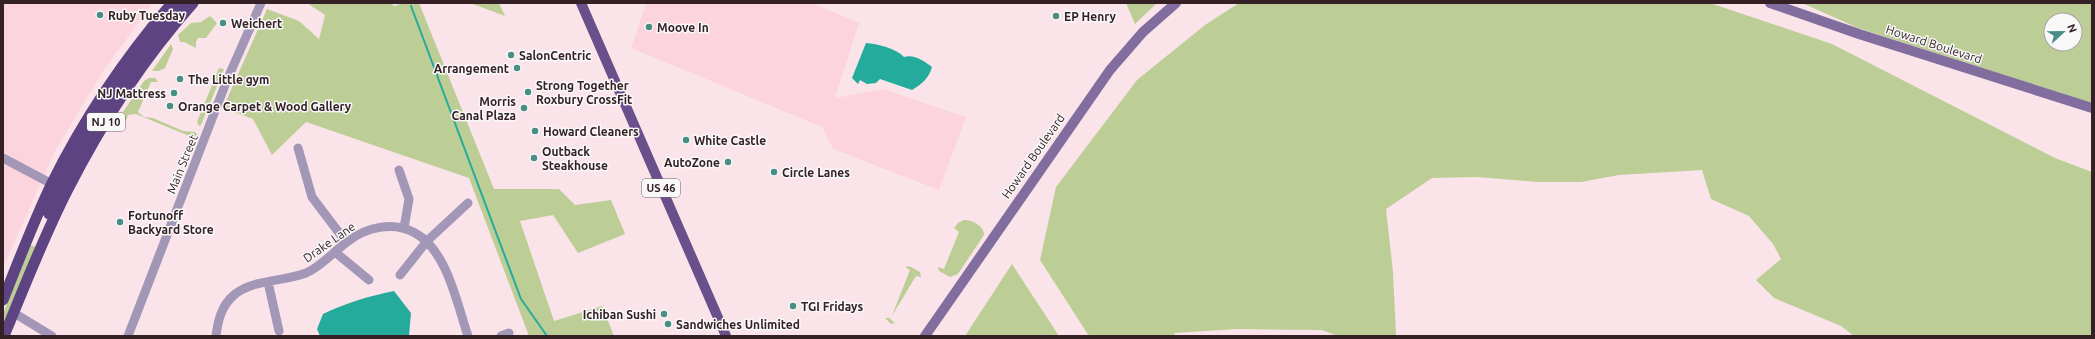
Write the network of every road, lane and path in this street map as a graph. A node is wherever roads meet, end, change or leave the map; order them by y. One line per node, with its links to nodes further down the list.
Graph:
1 (161, 3): 9 (highway)
2 (172, 3): 9 (highway, NJ 10)
3 (182, 3): 20 (highway)
4 (193, 3): 20 (highway, NJ 10)
5 (261, 3): 29 (street, Main Street)
6 (581, 3): 32 (main road, US 46)
7 (1176, 3): 33 (main road, Howard Boulevard)
8 (1770, 3): 10 (main road, Howard Boulevard)
9 (153, 24): 14 (highway, NJ 10)
10 (2092, 108)
11 (298, 148): 18 (street)
12 (3, 158): 14 (street)
13 (399, 170): 16 (street)
14 (52, 184): 24 (highway, NJ 10)
15 (468, 203): 17 (street)
16 (404, 228): 17 (street, Drake Lane); 18 (street, Drake Lane)
17 (427, 241): 21 (street); 31 (street, Drake Lane)
18 (346, 242): 19 (street, Drake Lane)
19 (335, 252): 22 (street); 23 (street, Drake Lane)
20 (39, 253): 25 (highway, NJ 10)
21 (400, 275)
22 (368, 280)
23 (268, 282): 26 (street); 30 (street, Drake Lane)
24 (3, 300)
25 (14, 313): 27 (highway, NJ 10); 28 (street)
26 (279, 331)
27 (4, 336)
28 (52, 336)
29 (128, 336)
30 (216, 336)
31 (468, 336)
32 (726, 336)
33 (925, 336)

